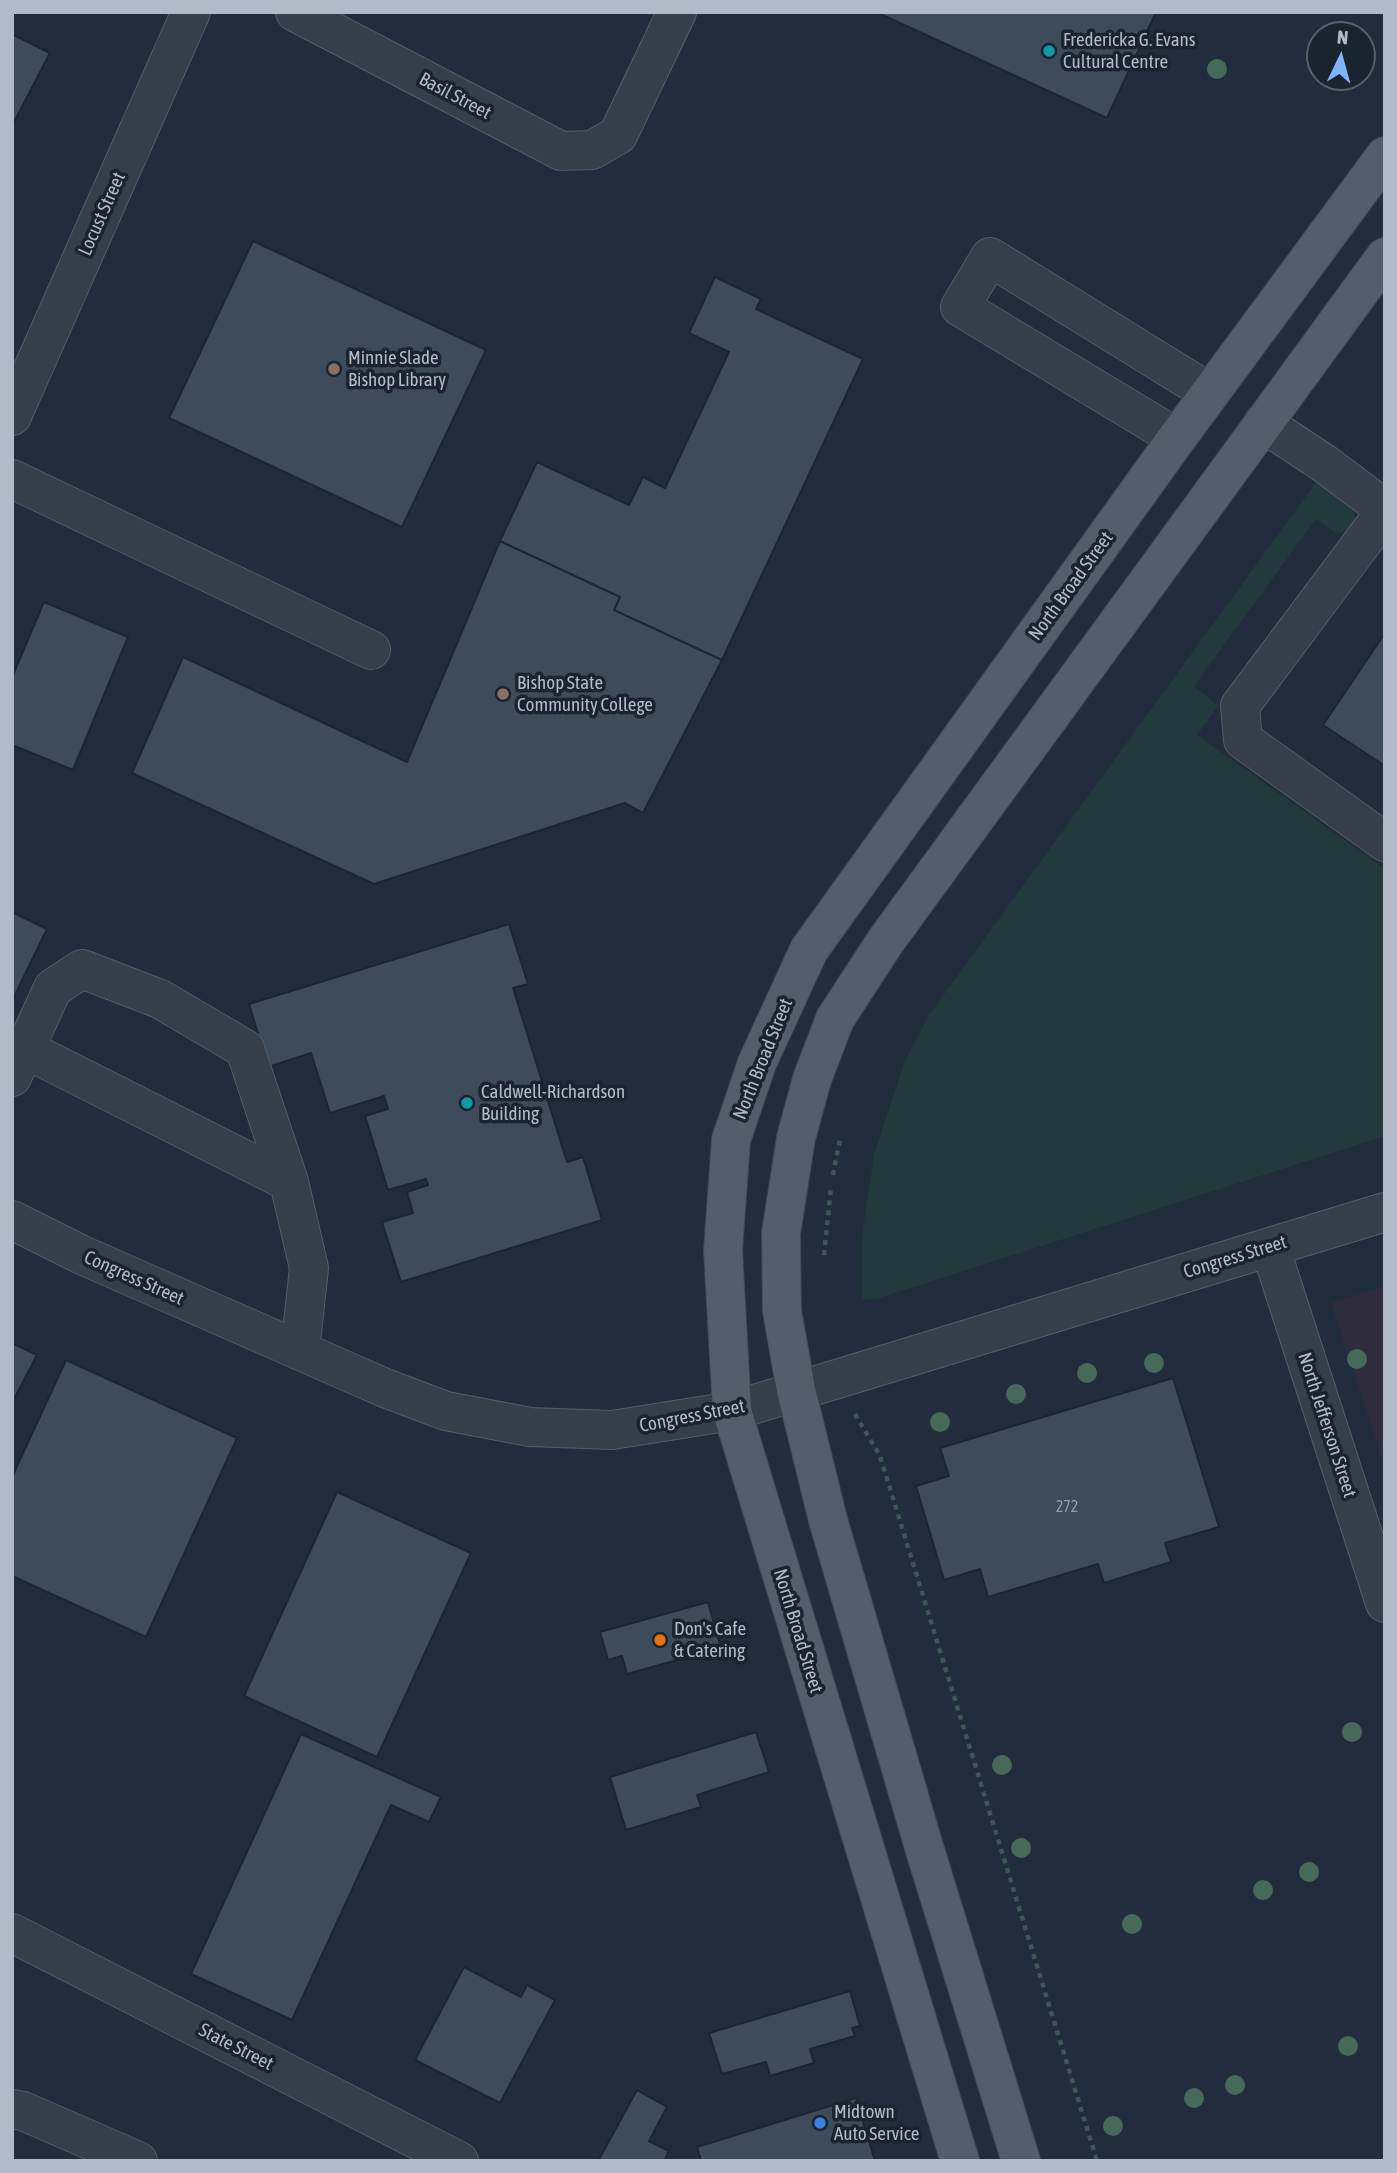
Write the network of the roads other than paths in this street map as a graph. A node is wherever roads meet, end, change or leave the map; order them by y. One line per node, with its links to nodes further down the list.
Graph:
1 (191, 12): 7 (street, Locust Street)
2 (295, 12): 3 (street, Basil Street)
3 (677, 12)
4 (1385, 156): 6 (main road, North Broad Street)
5 (1385, 257): 8 (main road)
6 (1210, 393): 9 (main road, North Broad Street); 9 (street)
7 (12, 416)
8 (1264, 422): 11 (street); 20 (main road)
9 (1177, 439): 21 (main road, North Broad Street)
10 (12, 479): 12 (street)
11 (1385, 510): 13 (street)
12 (371, 650)
13 (1385, 842)
14 (18, 1063): 15 (street); 15 (street)
15 (289, 1182): 19 (street)
16 (1385, 1213): 18 (street, Congress Street)
17 (12, 1220): 19 (street, Congress Street)
18 (1270, 1247): 20 (street, Congress Street); 22 (street, North Jefferson Street)
19 (300, 1351): 21 (street, Congress Street)
20 (796, 1390): 21 (street, Congress Street); 28 (main road)
21 (732, 1411): 27 (main road, North Broad Street)
22 (1385, 1603)
23 (12, 1933): 26 (street, State Street)
24 (12, 2109): 25 (street)
25 (138, 2161)
26 (459, 2161)
27 (960, 2161)
28 (1021, 2161)

